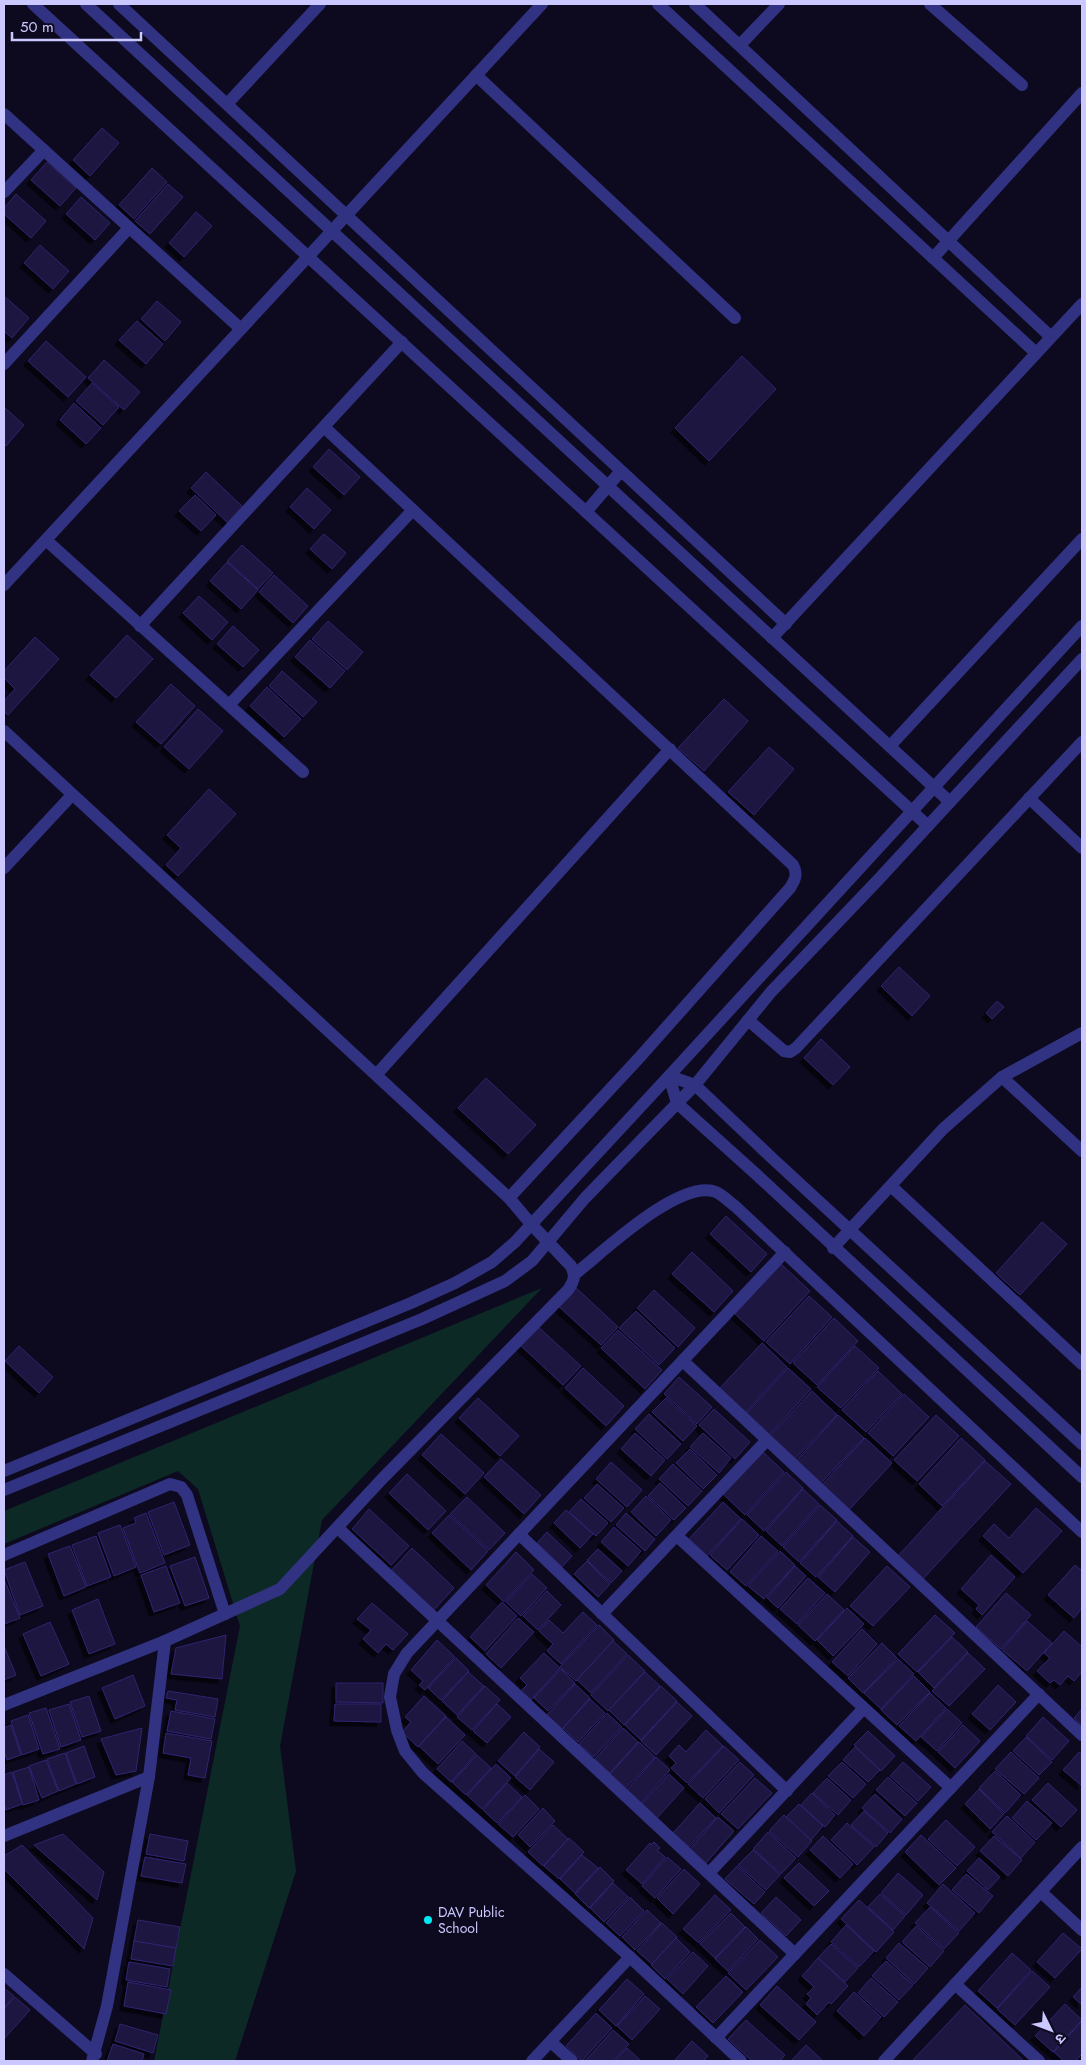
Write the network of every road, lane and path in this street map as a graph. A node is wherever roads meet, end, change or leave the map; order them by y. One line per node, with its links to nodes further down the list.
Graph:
1 (33, 4): 22 (street)
2 (86, 4): 20 (street)
3 (119, 4): 14 (street)
4 (320, 4): 14 (street)
5 (542, 4): 11 (street)
6 (658, 4): 23 (street)
7 (695, 4): 10 (street)
8 (780, 4): 10 (street)
9 (930, 4): 12 (street)
10 (740, 45): 21 (street)
11 (476, 75): 18 (street); 25 (street)
12 (1022, 86)
13 (1082, 93): 21 (street)
14 (226, 104): 18 (street)
15 (4, 114): 16 (street)
16 (44, 150): 17 (street); 19 (street)
17 (4, 192)
18 (346, 215): 20 (street); 32 (street)
19 (129, 228): 26 (street); 30 (street)
20 (331, 231): 22 (street); 33 (street)
21 (948, 241): 23 (street); 27 (street)
22 (308, 256): 26 (street); 28 (street)
23 (933, 258): 29 (street)
24 (1082, 304): 27 (street)
25 (735, 318)
26 (241, 329): 37 (street)
27 (1051, 337): 29 (street)
28 (402, 342): 31 (street); 35 (street)
29 (1036, 353): 39 (street)
30 (4, 364)
31 (324, 427): 34 (street); 40 (street)
32 (620, 472): 33 (street); 39 (street)
33 (608, 487): 35 (street); 42 (street)
34 (412, 511): 44 (street); 48 (street)
35 (586, 512): 54 (street)
36 (1082, 539): 47 (street)
37 (46, 540): 38 (street); 40 (street)
38 (4, 585)
39 (786, 624): 42 (street)
40 (140, 626): 44 (street)
41 (1082, 626): 50 (street)
42 (772, 638): 47 (street)
43 (1082, 659): 53 (street)
44 (229, 705): 49 (street)
45 (4, 731): 51 (street)
46 (1082, 742): 52 (street)
47 (890, 746): 50 (street)
48 (670, 749): 60 (street); 67 (street)
49 (304, 772)
50 (934, 788): 53 (street); 54 (street)
51 (72, 795): 57 (street); 60 (street)
52 (1029, 798): 56 (street); 58 (street)
53 (950, 802): 55 (street)
54 (912, 812): 55 (street); 61 (street)
55 (928, 826): 58 (street)
56 (1082, 848)
57 (4, 868)
58 (748, 1020): 63 (street)
59 (1082, 1033): 62 (street)
60 (377, 1074): 67 (street)
61 (669, 1076): 63 (street); 64 (street); 68 (street)
62 (1002, 1077): 65 (street); 66 (street)
63 (695, 1085): 64 (street); 69 (street)
64 (677, 1104): 70 (street); 71 (street)
65 (1082, 1152)
66 (890, 1186): 69 (street); 75 (street)
67 (509, 1198): 68 (street)
68 (531, 1224): 70 (street); 78 (street)
69 (851, 1229): 71 (street); 77 (street)
70 (549, 1241): 73 (street); 80 (street)
71 (833, 1248): 79 (street)
72 (785, 1252): 73 (street); 74 (street); 82 (street)
73 (575, 1274): 81 (street)
74 (684, 1362): 76 (street); 83 (street)
75 (1082, 1364)
76 (767, 1440): 84 (street); 90 (street)
77 (1082, 1444)
78 (4, 1471)
79 (1082, 1477)
80 (4, 1490)
81 (338, 1528): 86 (street); 88 (street)
82 (1082, 1532)
83 (519, 1534): 87 (street); 88 (street)
84 (677, 1536): 87 (street); 92 (street)
85 (4, 1555): 86 (street)
86 (225, 1614): 89 (street)
87 (602, 1614): 96 (street)
88 (438, 1621): 99 (street); 103 (street)
89 (164, 1640): 91 (street); 94 (street)
90 (1039, 1694): 93 (street); 95 (street)
91 (4, 1705)
92 (863, 1709): 95 (street); 96 (street)
93 (1082, 1735)
94 (149, 1777): 97 (street); 108 (street)
95 (950, 1788): 102 (street)
96 (786, 1791): 99 (street)
97 (4, 1836)
98 (1082, 1847): 100 (street)
99 (709, 1873): 102 (street)
100 (1041, 1892): 101 (street); 105 (street)
101 (1082, 1930)
102 (795, 1954): 106 (street)
103 (630, 1957): 106 (street); 107 (street)
104 (4, 1974): 108 (street)
105 (955, 1984): 112 (street); 113 (street)
106 (716, 2038): 111 (street)
107 (551, 2042): 109 (street); 110 (street)
108 (94, 2057)
109 (532, 2061)
110 (572, 2061)
111 (742, 2061)
112 (884, 2061)
113 (1039, 2061)

